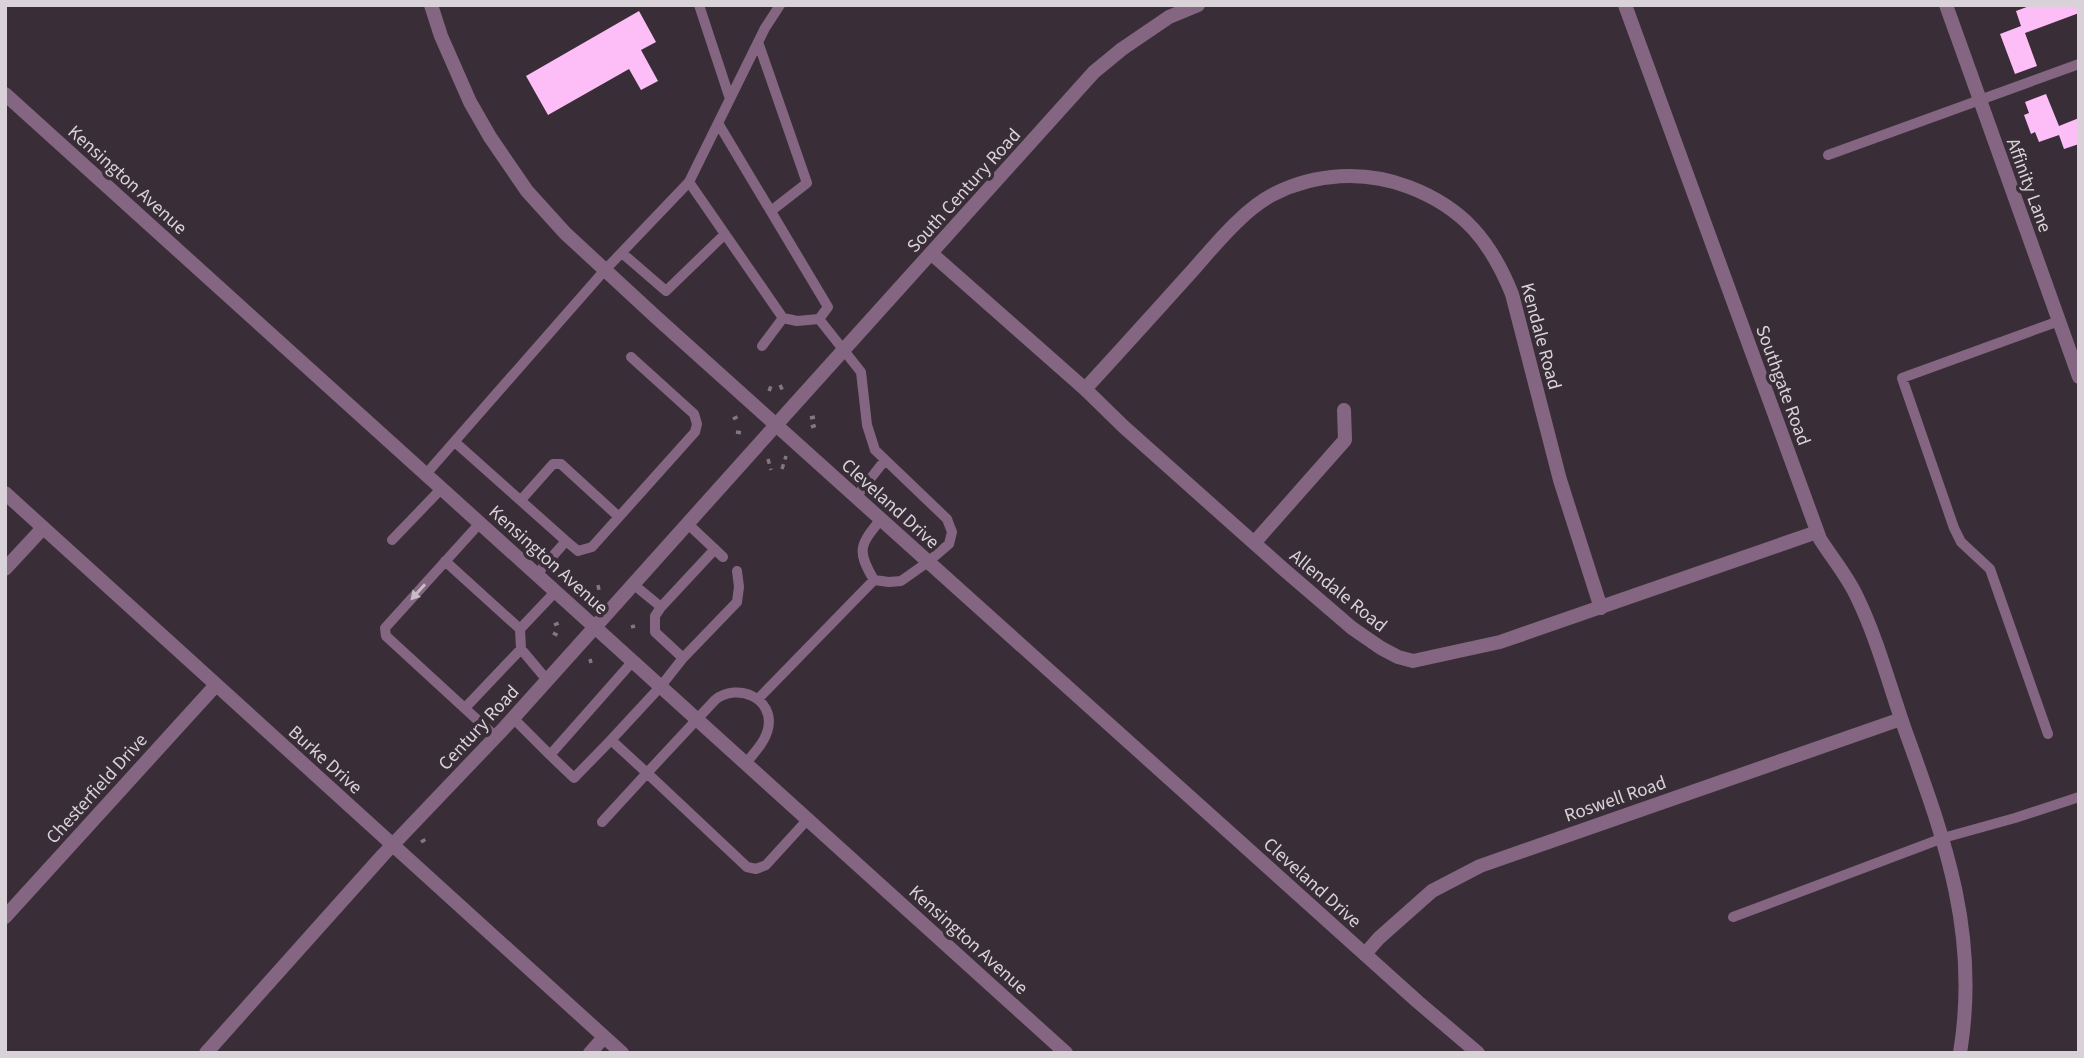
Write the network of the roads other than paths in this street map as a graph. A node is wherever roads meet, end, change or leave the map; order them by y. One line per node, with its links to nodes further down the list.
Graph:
1 (431, 5): 20 (street, Cleveland Drive)
2 (699, 5): 11 (lane)
3 (780, 5): 8 (lane)
4 (1198, 5): 7 (street, South Century Road)
5 (1625, 5): 43 (street, Southgate Road)
6 (1946, 5): 12 (street, Affinity Lane)
7 (1167, 11): 19 (street, South Century Road)
8 (758, 42): 11 (lane); 16 (lane)
9 (2079, 64): 12 (lane)
10 (5, 93): 33 (street, Kensington Avenue)
11 (730, 99): 13 (lane)
12 (1979, 99): 14 (lane); 23 (street, Affinity Lane)
13 (718, 124): 15 (lane); 16 (lane)
14 (1828, 155)
15 (690, 182): 17 (lane); 18 (lane)
16 (771, 211): 22 (lane)
17 (725, 234): 18 (lane); 21 (lane)
18 (622, 253): 20 (lane)
19 (932, 254): 25 (street, South Century Road); 28 (street, Allendale Road)
20 (604, 271): 30 (street, Cleveland Drive); 31 (lane)
21 (783, 318): 22 (lane); 24 (lane)
22 (819, 319): 25 (lane)
23 (2059, 321): 27 (street, Affinity Lane); 70 (lane)
24 (762, 346)
25 (845, 349): 30 (street, South Century Road); 32 (lane)
26 (631, 357): 38 (lane)
27 (2077, 369)
28 (1085, 389): 46 (street, Allendale Road); 56 (street, Kendale Road)
29 (1344, 410): 46 (street)
30 (776, 425): 36 (street, Cleveland Drive); 41 (street, Century Road)
31 (456, 443): 33 (lane); 37 (lane)
32 (885, 460): 36 (lane); 48 (lane)
33 (426, 474): 34 (street, Kensington Avenue)
34 (442, 488): 40 (street, Kensington Avenue); 44 (lane)
35 (5, 493): 42 (street, Burke Drive)
36 (856, 497): 39 (street, Cleveland Drive)
37 (521, 500): 38 (lane); 45 (lane)
38 (619, 517): 45 (lane)
39 (881, 519): 48 (street, Cleveland Drive); 52 (lane)
40 (480, 523): 47 (lane); 51 (street, Kensington Avenue)
41 (688, 524): 53 (street, Century Road); 55 (lane)
42 (43, 528): 49 (street); 63 (street, Burke Drive)
43 (1817, 532): 56 (street, Allendale Road); 69 (street, Southgate Road)
44 (392, 540)
45 (566, 541): 51 (lane)
46 (1254, 543): 56 (street, Allendale Road)
47 (445, 561): 58 (lane); 66 (lane, one-way to 66)
48 (928, 562): 52 (lane); 83 (street, Cleveland Drive)
49 (5, 569)
50 (737, 571): 60 (lane)
51 (537, 574): 54 (street, Kensington Avenue)
52 (874, 580): 65 (lane)
53 (633, 584): 55 (lane); 57 (street, Century Road)
54 (556, 591): 57 (street, Kensington Avenue); 58 (lane)
55 (661, 607): 60 (lane)
56 (1601, 608)
57 (595, 626): 61 (street, Kensington Avenue); 62 (street, Century Road)
58 (520, 629): 59 (lane)
59 (521, 649): 62 (lane); 66 (lane)
60 (683, 658): 64 (lane)
61 (633, 661): 64 (street, Kensington Avenue); 73 (lane)
62 (547, 680): 67 (street, Century Road)
63 (216, 685): 80 (street, Burke Drive); 81 (street, Chesterfield Drive)
64 (661, 686): 68 (street, Kensington Avenue); 72 (lane)
65 (758, 699): 68 (lane); 74 (lane)
66 (465, 708): 71 (lane)
67 (513, 718): 71 (street, Century Road); 73 (lane)
68 (697, 719): 74 (street, Kensington Avenue); 75 (lane)
69 (1901, 719): 79 (street, Southgate Road); 83 (street, Roswell Road)
70 (2048, 734)
71 (496, 737): 80 (street, Century Road)
72 (611, 740): 73 (lane); 75 (lane)
73 (550, 755)
74 (746, 763): 77 (street, Kensington Avenue)
75 (647, 773): 77 (lane); 78 (lane)
76 (2079, 797): 79 (lane)
77 (808, 819): 88 (street, Kensington Avenue)
78 (602, 822)
79 (1943, 838): 82 (lane); 90 (street, Southgate Road)
80 (393, 845): 84 (street, Burke Drive); 85 (street, Century Road)
81 (5, 917)
82 (1733, 917)
83 (1365, 954): 89 (street, Cleveland Drive)
84 (604, 1037): 86 (street); 87 (street, Burke Drive)
85 (206, 1053)
86 (590, 1053)
87 (622, 1053)
88 (1066, 1053)
89 (1478, 1053)
90 (1960, 1053)

